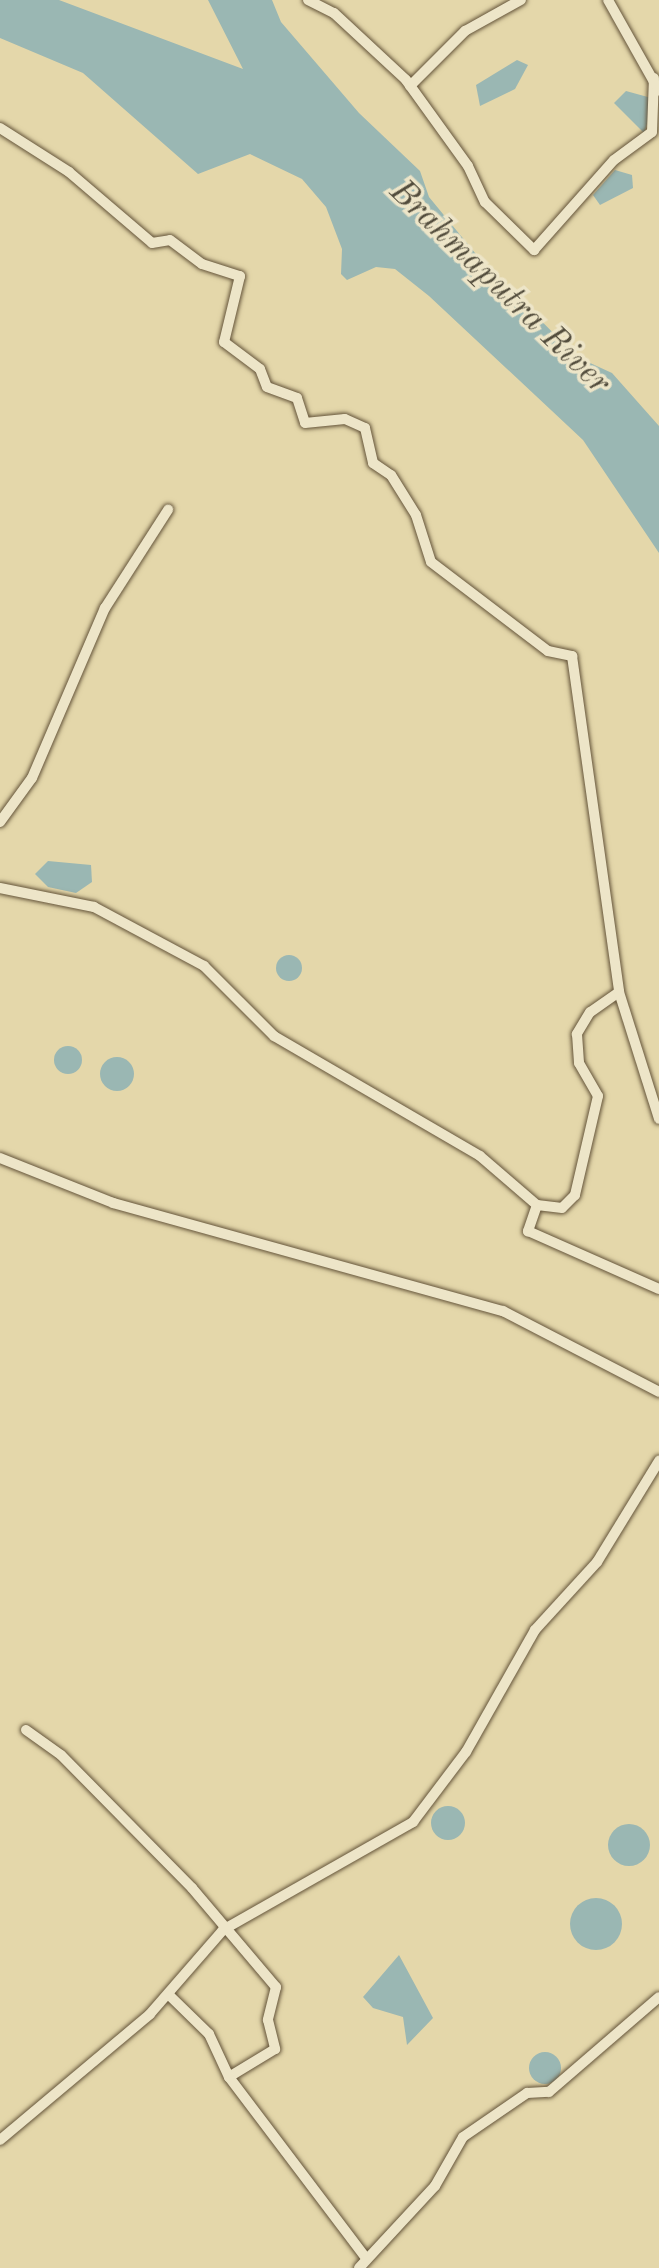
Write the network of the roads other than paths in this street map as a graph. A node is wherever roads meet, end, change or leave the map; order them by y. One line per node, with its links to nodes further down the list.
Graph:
1 (308, 0): 5 (street)
2 (521, 0): 5 (street)
3 (608, 0): 4 (street)
4 (654, 78): 5 (street); 6 (street)
5 (410, 86)
6 (659, 91)
7 (0, 128): 11 (street)
8 (168, 510): 9 (street)
9 (0, 822)
10 (0, 888): 14 (street)
11 (619, 992): 12 (street); 14 (street)
12 (659, 1119)
13 (0, 1158): 16 (street)
14 (537, 1205): 15 (street)
15 (659, 1289)
16 (659, 1392)
17 (659, 1461): 19 (street)
18 (26, 1730): 19 (street)
19 (223, 1930): 20 (street); 22 (street)
20 (169, 1995): 22 (street); 23 (street)
21 (659, 1997): 24 (street)
22 (229, 2077): 24 (street)
23 (0, 2140)
24 (366, 2258): 25 (street)
25 (359, 2268)

